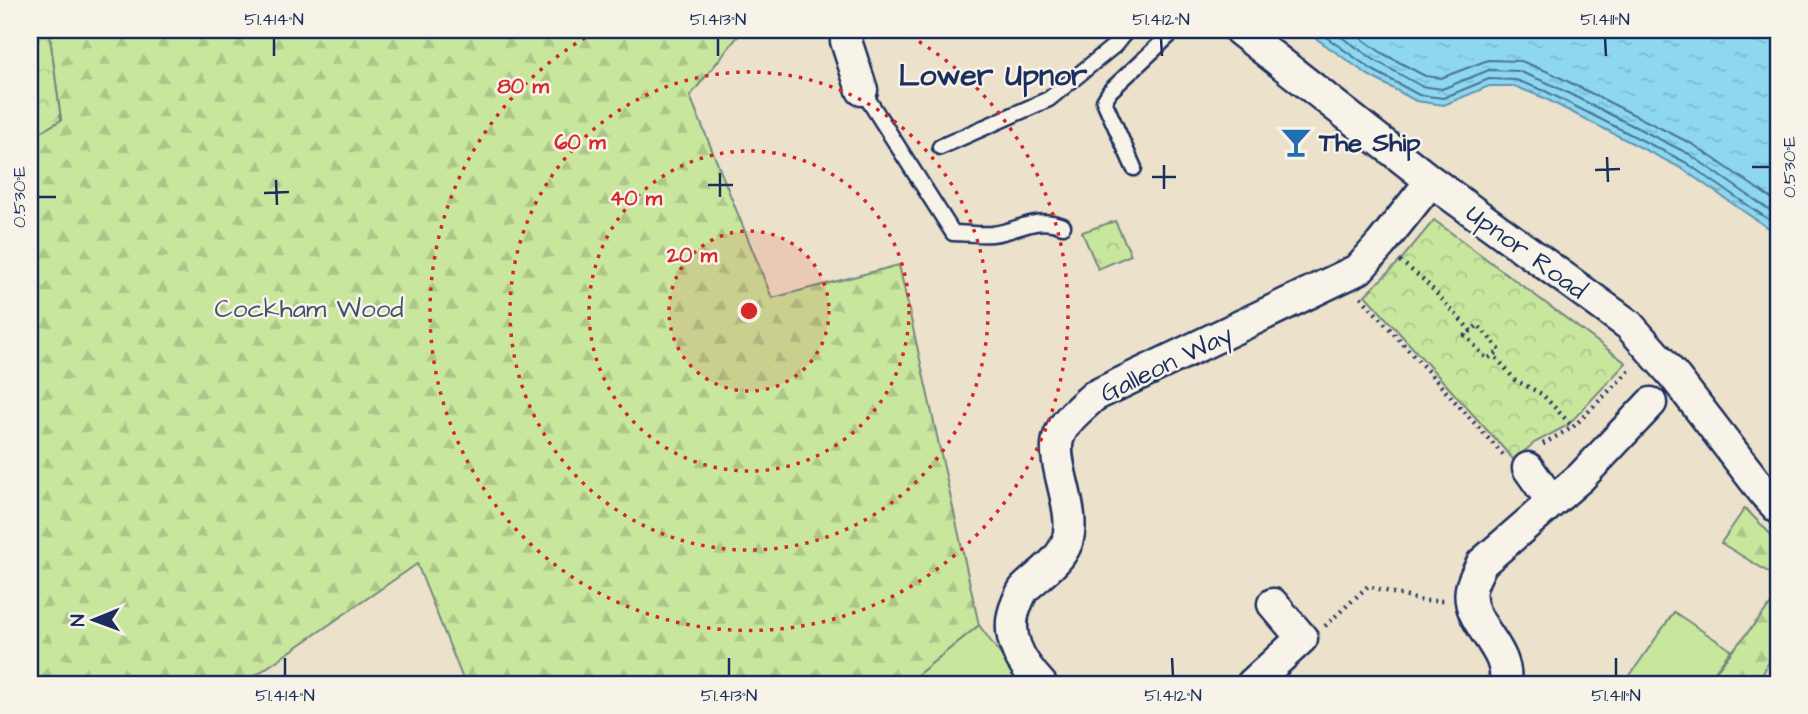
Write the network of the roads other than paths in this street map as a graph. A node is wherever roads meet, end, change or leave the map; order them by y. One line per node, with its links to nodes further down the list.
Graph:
1 (848, 30): 5 (street)
2 (1127, 30): 6 (lane)
3 (1175, 30): 7 (lane)
4 (1239, 30): 8 (street, Upnor Road)
5 (862, 90): 9 (lane)
6 (940, 147)
7 (1134, 168)
8 (1431, 181): 13 (street, Upnor Road); 16 (street, Galleon Way)
9 (1063, 226)
10 (1651, 404): 12 (street)
11 (1523, 458): 12 (street)
12 (1552, 502): 15 (street)
13 (1778, 508)
14 (1273, 604): 17 (street)
15 (1511, 681)
16 (1041, 684)
17 (1252, 684)

